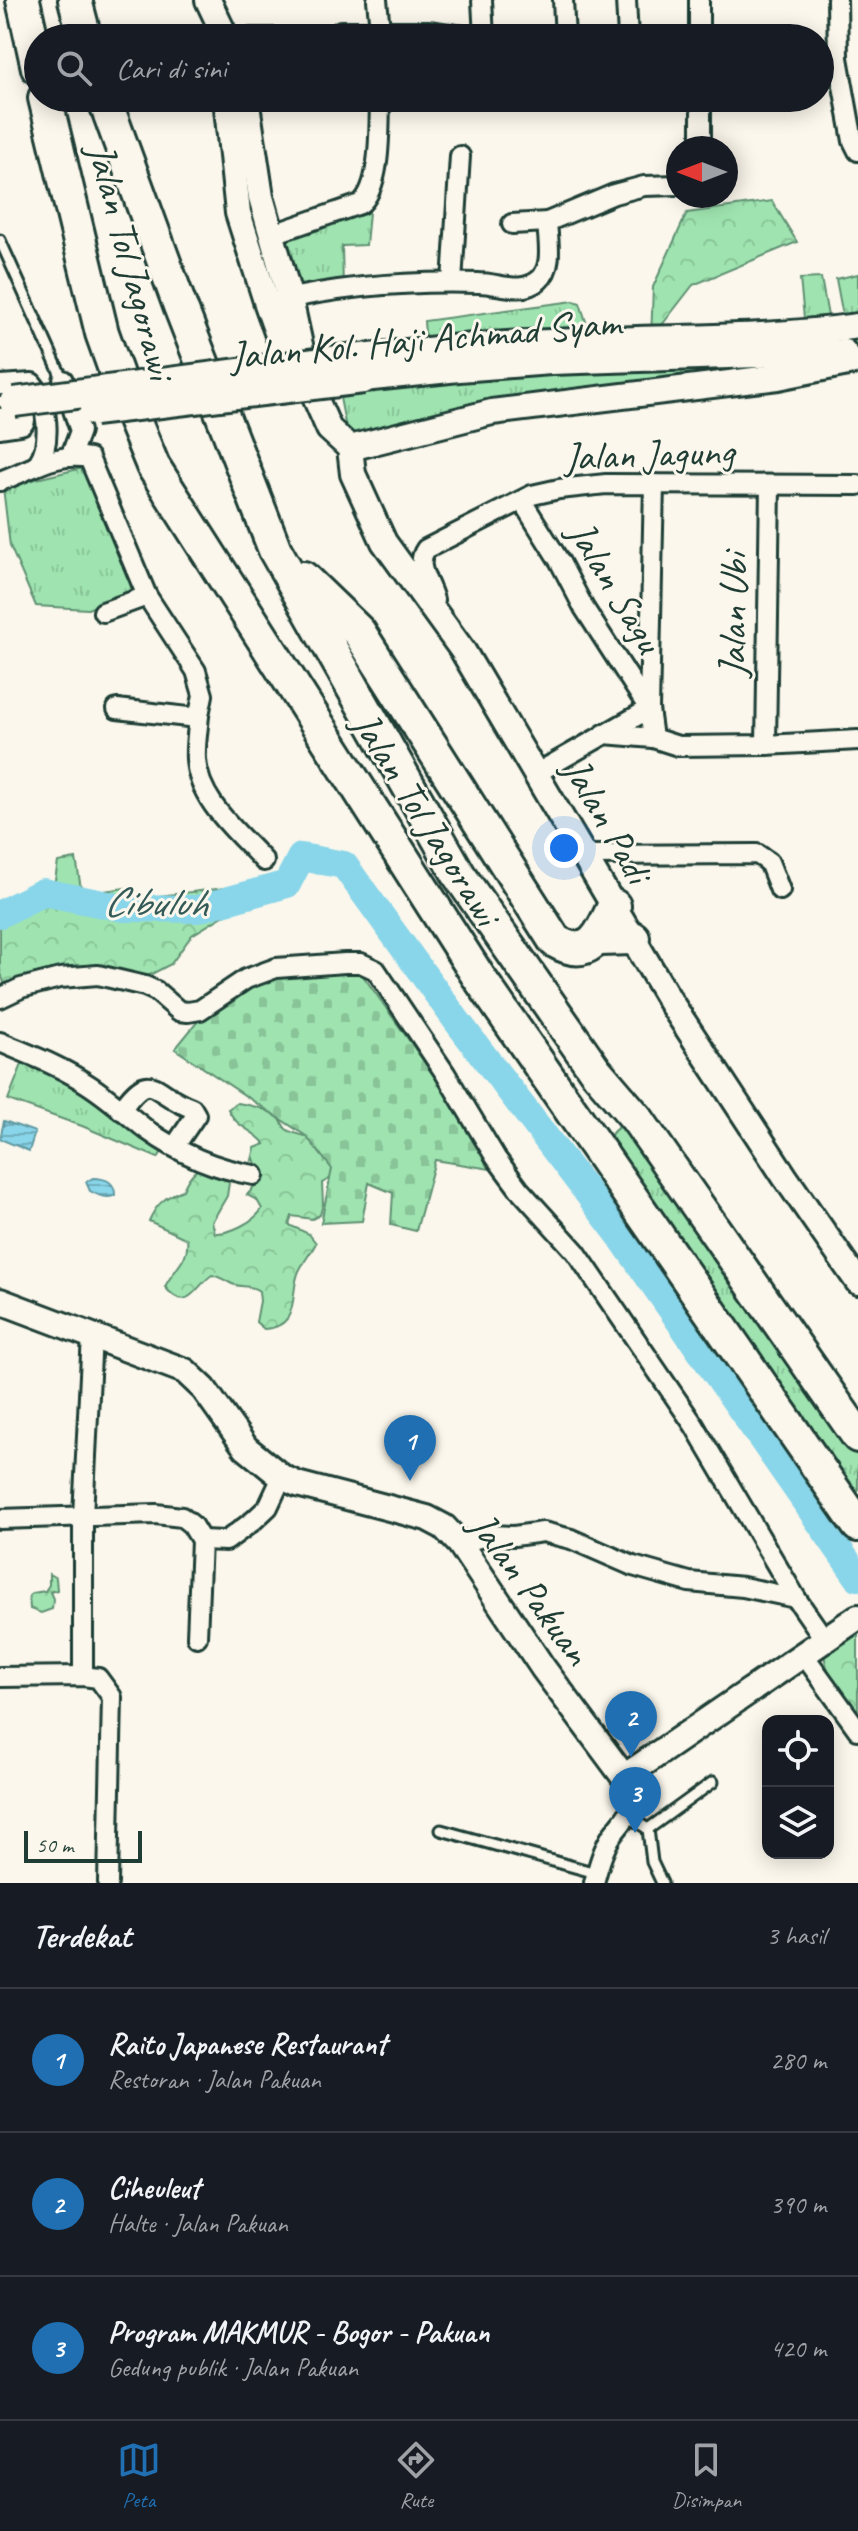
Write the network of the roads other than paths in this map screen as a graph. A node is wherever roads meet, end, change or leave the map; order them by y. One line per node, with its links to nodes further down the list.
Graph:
1 (23, 0): 10 (highway)
2 (75, 0): 11 (highway)
3 (208, 0): 12 (street)
4 (377, 0): 13 (street)
5 (482, 0): 14 (street)
6 (563, 0): 15 (street)
7 (626, 0): 16 (street)
8 (699, 0): 17 (street)
9 (837, 0): 25 (street)
10 (28, 24)
11 (81, 24)
12 (219, 24)
13 (380, 24)
14 (481, 24)
15 (564, 24)
16 (627, 24)
17 (699, 24)
18 (48, 112): 74 (highway, Jalan Tol Jagorawi)
19 (109, 112): 51 (highway, Jalan Tol Jagorawi)
20 (227, 112): 33 (street)
21 (248, 112): 30 (street)
22 (379, 112): 30 (street)
23 (701, 112): 24 (street)
24 (701, 136)
25 (858, 151)
26 (460, 156): 32 (street)
27 (666, 185): 28 (street)
28 (547, 222): 29 (street); 32 (street)
29 (512, 224)
30 (273, 234): 33 (street)
31 (0, 240): 41 (lane)
32 (452, 282): 33 (street)
33 (278, 301): 43 (street, Jalan Padi)
34 (858, 326): 35 (street, Jalan Kol. Haji Achmad Syam)
35 (828, 330): 37 (street); 40 (street, Jalan Kol. Haji Achmad Syam)
36 (858, 351): 37 (street, Jalan Kol. Haji Achmad Syam)
37 (803, 353): 39 (street, Jalan Kol. Haji Achmad Syam)
38 (858, 361): 39 (street)
39 (776, 366): 40 (street, Jalan Kol. Haji Achmad Syam); 43 (street)
40 (363, 368): 42 (main road, Jalan Kol. Haji Achmad Syam, bridge)
41 (63, 380): 44 (street)
42 (7, 407): 45 (street)
43 (350, 448): 54 (street, Jalan Padi)
44 (71, 455): 45 (street); 52 (street)
45 (38, 463): 46 (street)
46 (0, 481)
47 (654, 484): 49 (street, Jalan Jagung); 50 (street, Jalan Jagung); 56 (street)
48 (858, 485): 49 (street, Jalan Jagung)
49 (770, 486): 61 (street, Jalan Ubi)
50 (522, 501): 54 (street, Jalan Jagung); 56 (street, Jalan Sagu)
51 (275, 550): 68 (highway); 72 (highway, Jalan Tol Jagorawi)
52 (147, 596): 53 (street); 57 (street)
53 (103, 612)
54 (433, 612): 62 (street, Jalan Padi)
55 (117, 709): 57 (street)
56 (649, 709): 58 (street); 59 (street)
57 (199, 715): 64 (street)
58 (603, 734): 59 (street); 62 (street)
59 (653, 738): 61 (street)
60 (858, 740): 61 (street)
61 (766, 745)
62 (537, 773): 63 (street, Jalan Padi)
63 (584, 855): 65 (street); 66 (street, Jalan Padi)
64 (264, 861)
65 (780, 890)
66 (614, 906): 67 (street, Jalan Padi); 68 (highway)
67 (633, 938): 68 (highway); 76 (street, Jalan Padi)
68 (599, 939)
69 (0, 998): 86 (street)
70 (0, 1042): 71 (street)
71 (121, 1110): 73 (street); 73 (street)
72 (637, 1119): 74 (highway); 79 (highway, Jalan Tol Jagorawi)
73 (175, 1146): 75 (street)
74 (595, 1148): 83 (highway, Jalan Tol Jagorawi)
75 (254, 1175)
76 (858, 1282)
77 (0, 1301): 78 (street, Jalan Pakuan)
78 (92, 1335): 80 (street, Jalan Pakuan); 81 (street)
79 (858, 1436)
80 (282, 1477): 84 (street); 85 (street, Jalan Pakuan)
81 (83, 1516): 82 (street); 84 (street); 90 (street)
82 (0, 1519)
83 (858, 1525)
84 (201, 1540): 88 (street)
85 (460, 1544): 86 (street); 93 (street, Jalan Pakuan)
86 (796, 1598): 87 (street)
87 (841, 1629): 89 (street)
88 (197, 1637)
89 (804, 1655): 92 (street); 93 (street)
90 (83, 1676): 91 (street); 99 (street)
91 (0, 1677)
92 (858, 1730)
93 (624, 1777): 95 (street)
94 (713, 1782): 96 (lane)
95 (629, 1817): 96 (lane); 98 (street)
96 (648, 1829): 100 (lane)
97 (441, 1830): 98 (lane)
98 (595, 1878)
99 (108, 1883)
100 (662, 1883)

